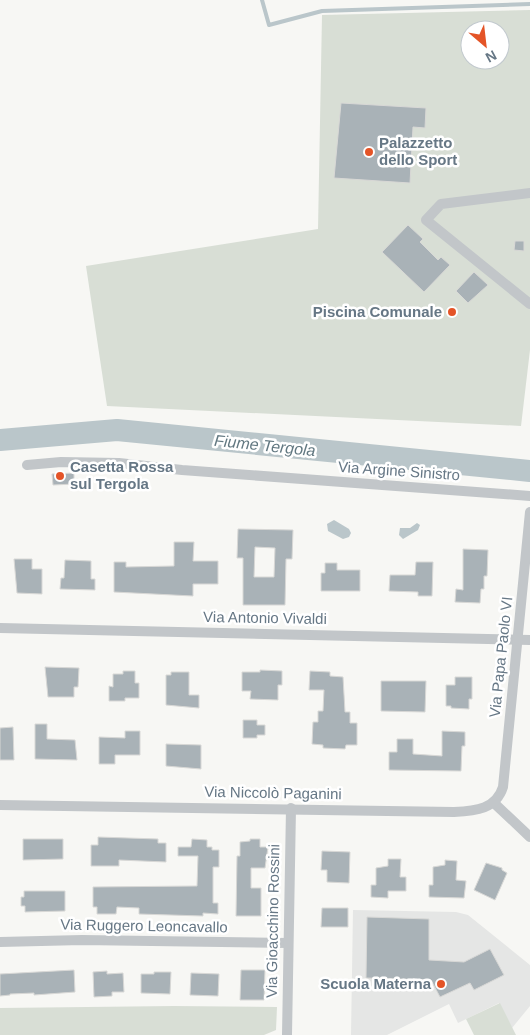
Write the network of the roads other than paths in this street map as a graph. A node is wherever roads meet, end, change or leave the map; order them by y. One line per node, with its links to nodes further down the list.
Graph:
1 (530, 193): 2 (street)
2 (530, 304)
3 (27, 465): 4 (street, Via Argine Sinistro)
4 (530, 496)
5 (530, 512): 7 (street, Via Papa Paolo VI)
6 (0, 628): 7 (street, Via Antonio Vivaldi)
7 (518, 639): 8 (street, Via Antonio Vivaldi); 9 (street, Via Papa Paolo VI)
8 (530, 640)
9 (494, 803): 11 (street, Via Niccolò Paganini); 12 (street)
10 (0, 805): 11 (street, Via Niccolò Paganini)
11 (291, 808): 14 (street, Via Gioacchino Rossini)
12 (530, 837)
13 (0, 942): 14 (street, Via Ruggero Leoncavallo)
14 (288, 943): 15 (street, Via Gioacchino Rossini)
15 (287, 1035)

